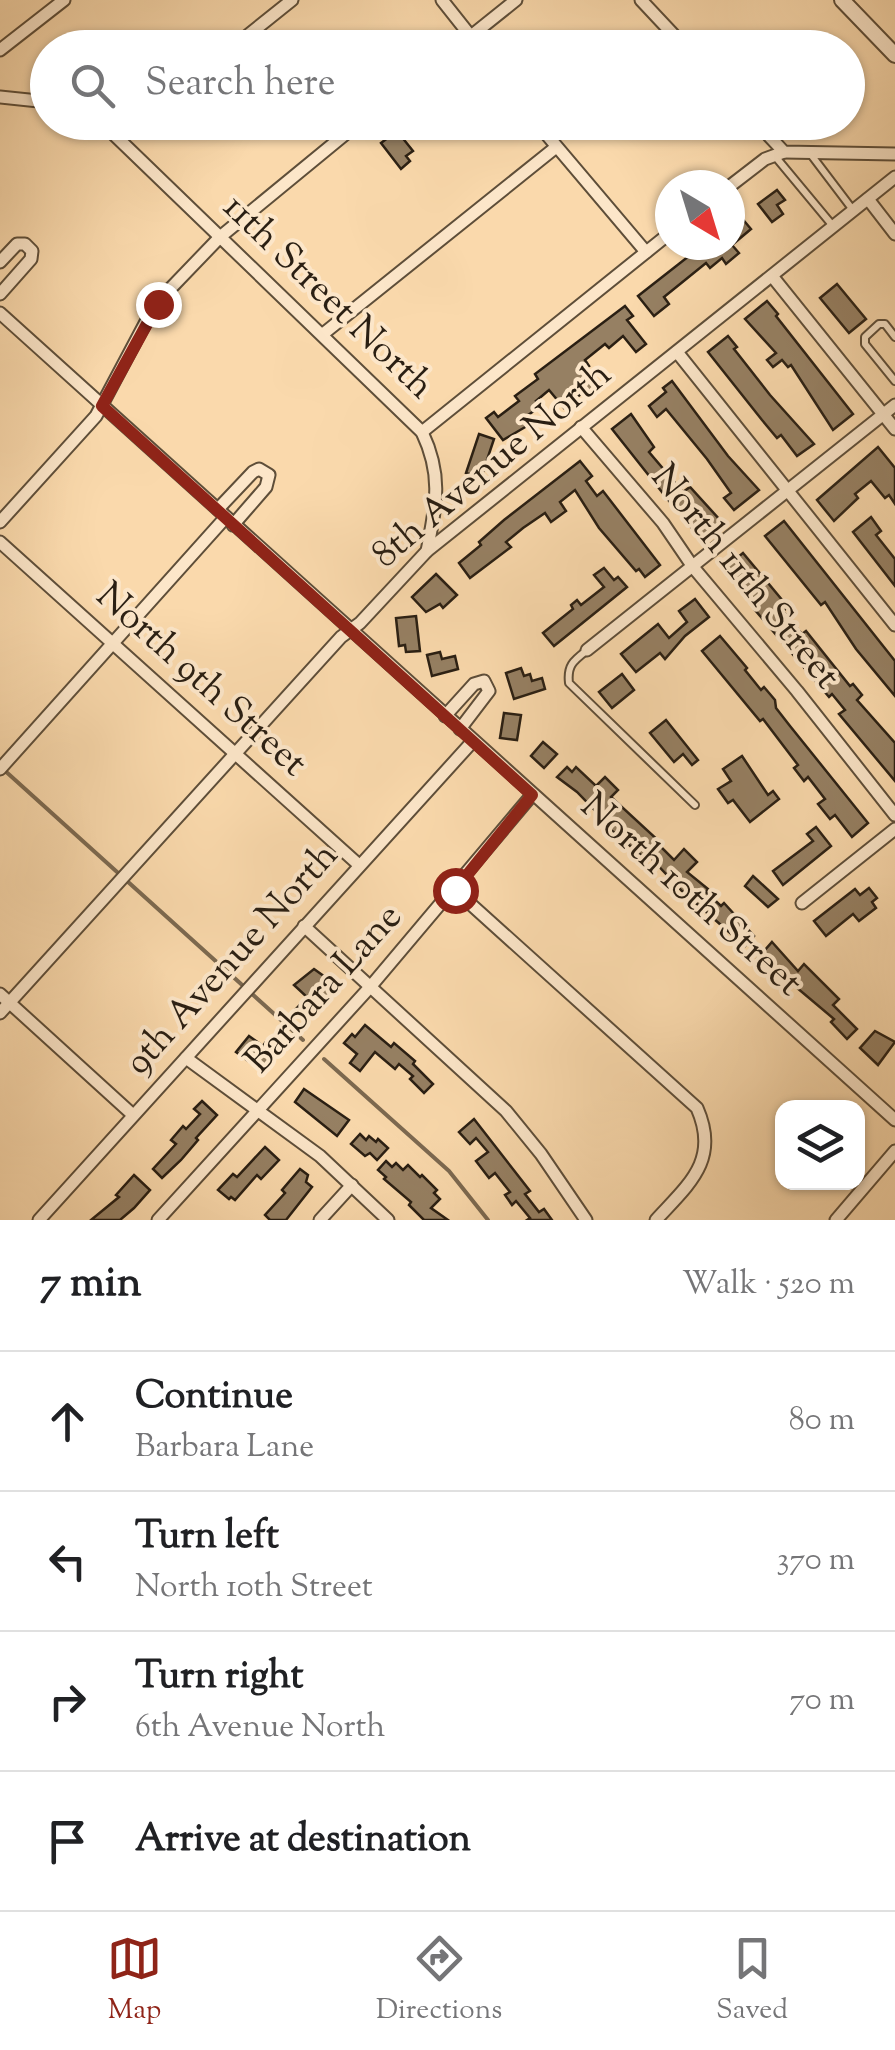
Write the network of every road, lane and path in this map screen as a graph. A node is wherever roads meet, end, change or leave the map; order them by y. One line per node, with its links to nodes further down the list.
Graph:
1 (64, 0): 11 (street)
2 (292, 0): 7 (street)
3 (442, 0): 8 (street)
4 (516, 0): 9 (street)
5 (641, 0): 10 (street)
6 (842, 0): 12 (street)
7 (254, 30)
8 (466, 30)
9 (478, 30)
10 (669, 30)
11 (0, 50)
12 (895, 55)
13 (0, 97): 14 (street)
14 (30, 100)
15 (122, 140): 29 (street, 11th Street North)
16 (338, 140): 29 (street)
17 (549, 140): 19 (street)
18 (769, 140): 21 (street)
19 (555, 148): 31 (street); 36 (street)
20 (809, 152): 21 (street); 22 (street); 26 (lane)
21 (778, 153): 23 (street); 27 (lane)
22 (895, 154)
23 (745, 176)
24 (895, 178): 25 (street, 8th Avenue North)
25 (868, 200): 26 (street, 8th Avenue North); 28 (street)
26 (853, 211): 27 (street, 8th Avenue North)
27 (834, 227): 33 (street, 8th Avenue North)
28 (895, 234)
29 (220, 237): 36 (street, 11th Street North); 41 (street)
30 (655, 245): 31 (street)
31 (646, 252): 45 (street)
32 (0, 262): 34 (street)
33 (772, 276): 38 (street, 8th Avenue North); 42 (street)
34 (0, 294)
35 (0, 313): 41 (street, North 10th Street)
36 (324, 334): 45 (street, 11th Street North)
37 (895, 337): 39 (lane)
38 (677, 352): 43 (street, 8th Avenue North); 46 (street)
39 (895, 381)
40 (895, 405): 42 (street)
41 (102, 406): 47 (street, North 10th Street); 48 (street)
42 (883, 414): 44 (street); 46 (street)
43 (581, 427): 50 (street, 8th Avenue North); 51 (street, North 11th Street)
44 (895, 429)
45 (422, 432): 50 (street, 11th Street North)
46 (788, 490): 51 (street); 52 (street)
47 (226, 517): 53 (street, North 10th Street); 54 (street)
48 (0, 522)
49 (0, 542): 54 (street, North 9th Street)
50 (427, 551): 53 (street, 8th Avenue North)
51 (693, 567): 55 (street); 63 (street, North 11th Street)
52 (895, 625)
53 (350, 630): 56 (street, North 10th Street); 59 (street, 8th Avenue North)
54 (112, 644): 59 (street, North 9th Street); 60 (street)
55 (588, 650): 62 (lane)
56 (445, 716): 57 (street, North 10th Street); 57 (street)
57 (460, 729): 58 (street, North 10th Street)
58 (473, 741): 61 (street, North 10th Street); 65 (street, 9th Avenue North)
59 (236, 752): 65 (street, North 9th Street); 70 (street, 8th Avenue North)
60 (0, 768)
61 (532, 795): 66 (street, Barbara Lane); 74 (street, North 10th Street)
62 (696, 805)
63 (895, 816)
64 (895, 829): 67 (street)
65 (359, 865): 68 (street, 9th Avenue North)
66 (455, 890): 69 (street, Barbara Lane); 82 (street)
67 (802, 902)
68 (304, 926): 69 (street); 71 (street, 9th Avenue North)
69 (371, 986): 72 (street, Barbara Lane); 81 (street)
70 (3, 1003): 73 (street)
71 (186, 1058): 72 (street); 73 (street, 9th Avenue North)
72 (258, 1109): 76 (street); 78 (street, Barbara Lane)
73 (132, 1116): 77 (street, 9th Avenue North)
74 (895, 1120)
75 (895, 1151): 83 (street)
76 (352, 1184): 79 (street); 80 (street)
77 (38, 1220)
78 (158, 1220)
79 (320, 1220)
80 (388, 1220)
81 (586, 1220)
82 (656, 1220)
83 (836, 1220)

